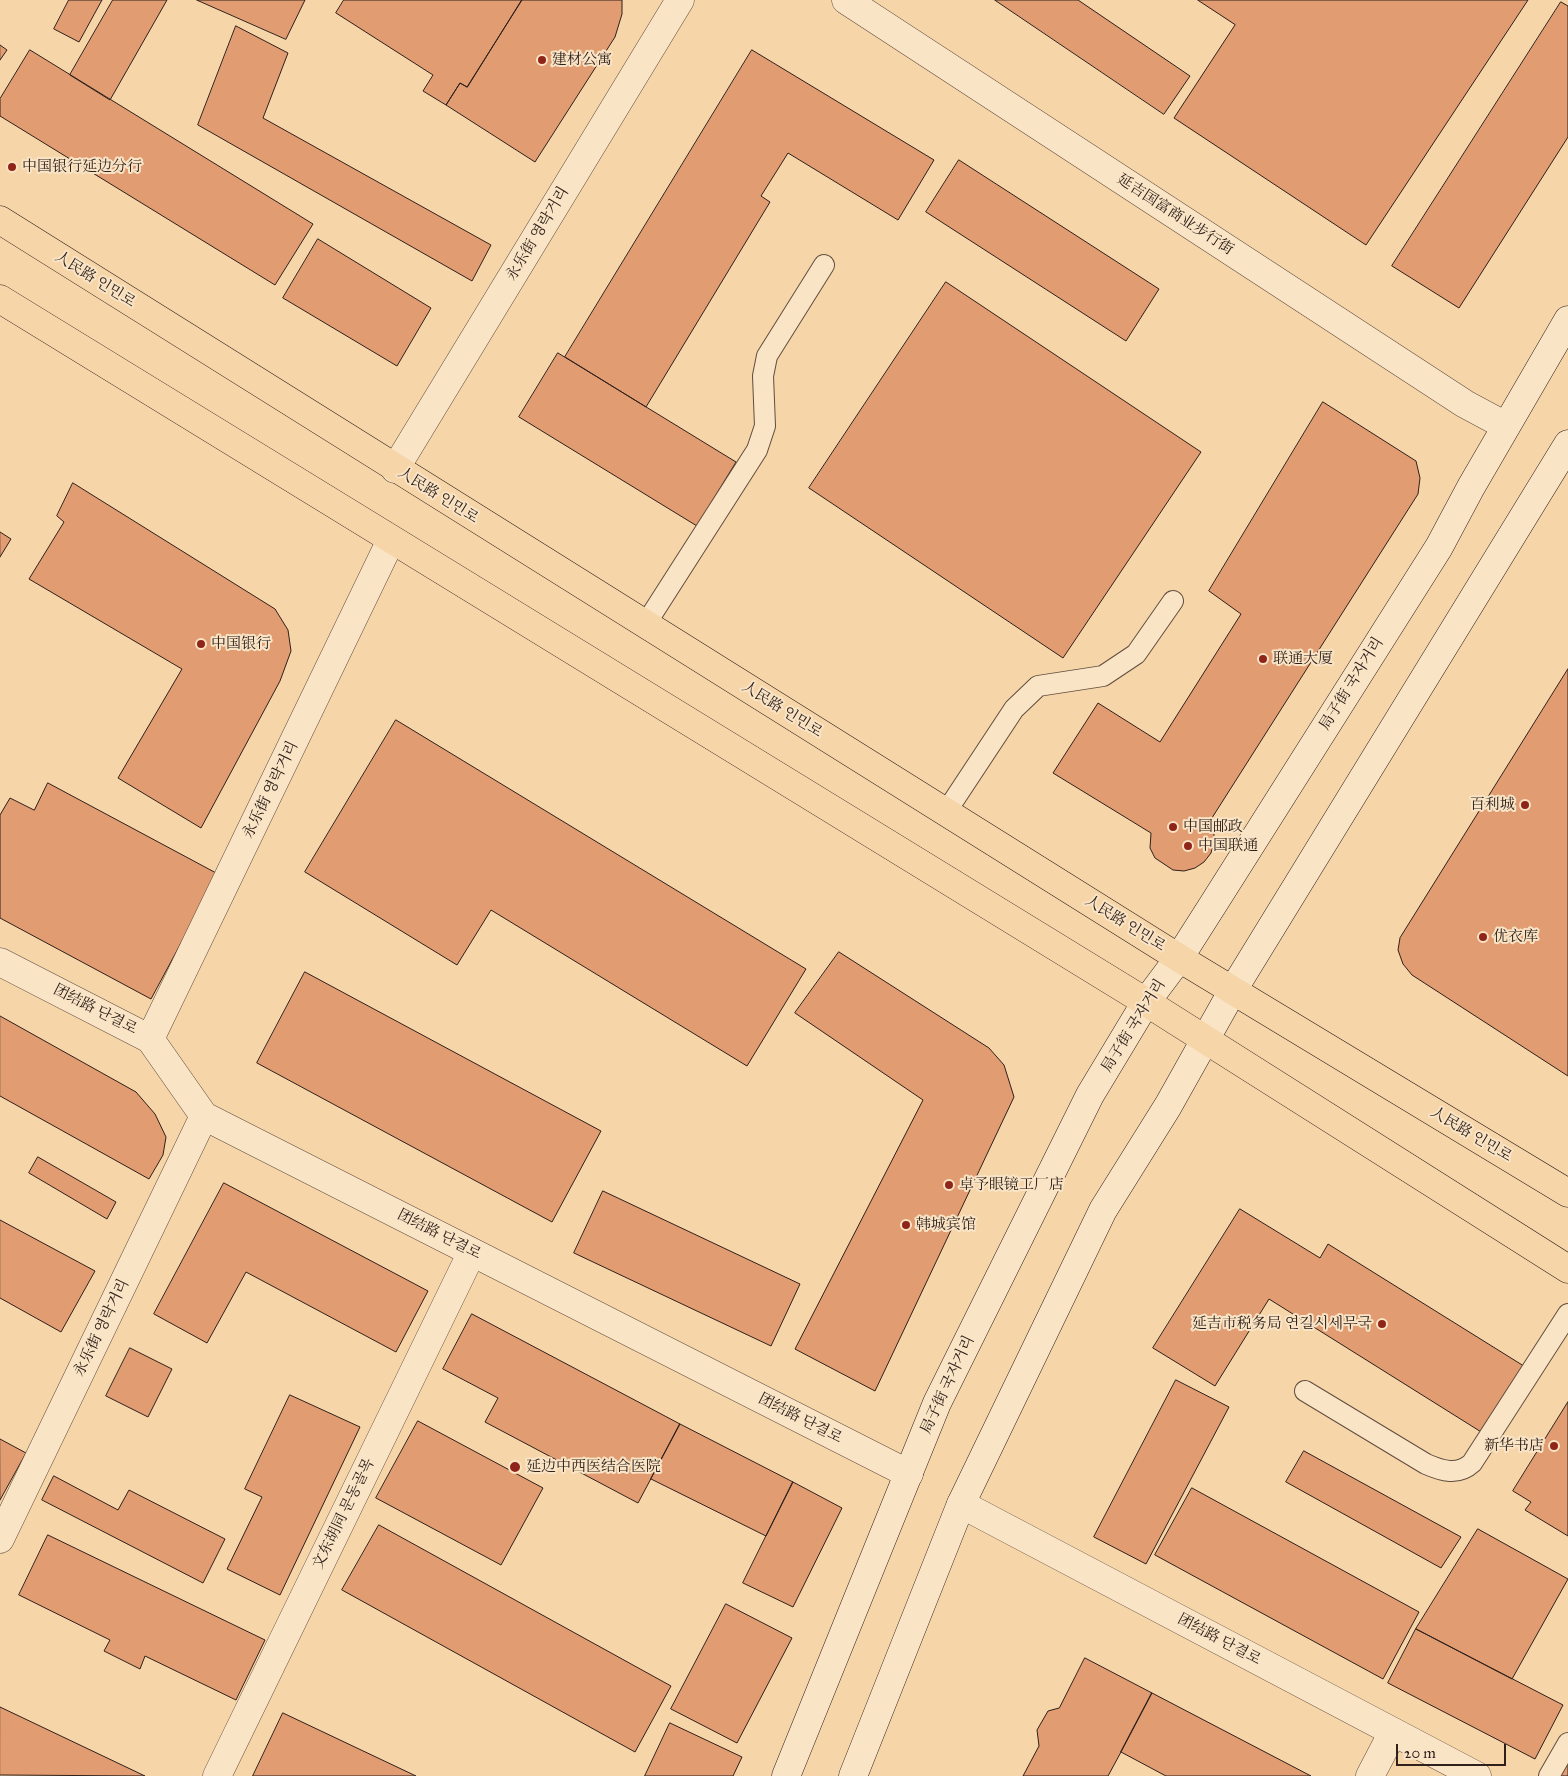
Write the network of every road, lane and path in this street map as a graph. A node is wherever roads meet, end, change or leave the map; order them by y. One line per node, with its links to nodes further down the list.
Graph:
1 (680, 0): 9 (street, 永乐街 영락거리)
2 (846, 0): 7 (street, 延吉国富商业步行街)
3 (0, 220): 9 (main road, 人民路 인민로)
4 (824, 265): 12 (lane)
5 (0, 299): 10 (main road)
6 (1568, 320): 7 (street, 局子街 국자거리)
7 (1506, 426): 14 (street, 局子街 국자거리)
8 (1564, 460): 16 (street)
9 (395, 469): 12 (main road, 人民路 인민로)
10 (391, 540): 17 (main road); 18 (street, 永乐街 영락거리)
11 (1173, 601): 13 (lane)
12 (645, 625): 13 (main road, 人民路 인민로)
13 (946, 812): 14 (main road, 人民路 인민로)
14 (1179, 958): 16 (main road, 人民路 인민로); 17 (street, 局子街 국자거리)
15 (0, 962): 18 (street, 团结路 단결로)
16 (1233, 990): 19 (street); 21 (main road, 人民路 인민로)
17 (1146, 1002): 19 (main road); 26 (street, 局子街 국자거리)
18 (150, 1039): 20 (street, 团结路 단결로)
19 (1205, 1040): 23 (main road); 27 (street)
20 (204, 1116): 22 (street, 团结路 단결로); 28 (street, 永乐街 영락거리)
21 (1568, 1193)
22 (472, 1252): 26 (street, 团结路 단결로); 31 (street, 文东胡同 문동골목)
23 (1568, 1269)
24 (1568, 1314): 25 (lane)
25 (1304, 1390)
26 (909, 1474): 32 (street, 局子街 국자거리)
27 (960, 1504): 29 (street, 团结路 단결로); 33 (street)
28 (0, 1539)
29 (1394, 1732): 34 (street); 35 (street, 团结路 단결로)
30 (1568, 1743): 36 (lane)
31 (216, 1776)
32 (786, 1776)
33 (853, 1776)
34 (1370, 1776)
35 (1477, 1776)
36 (1549, 1776)

